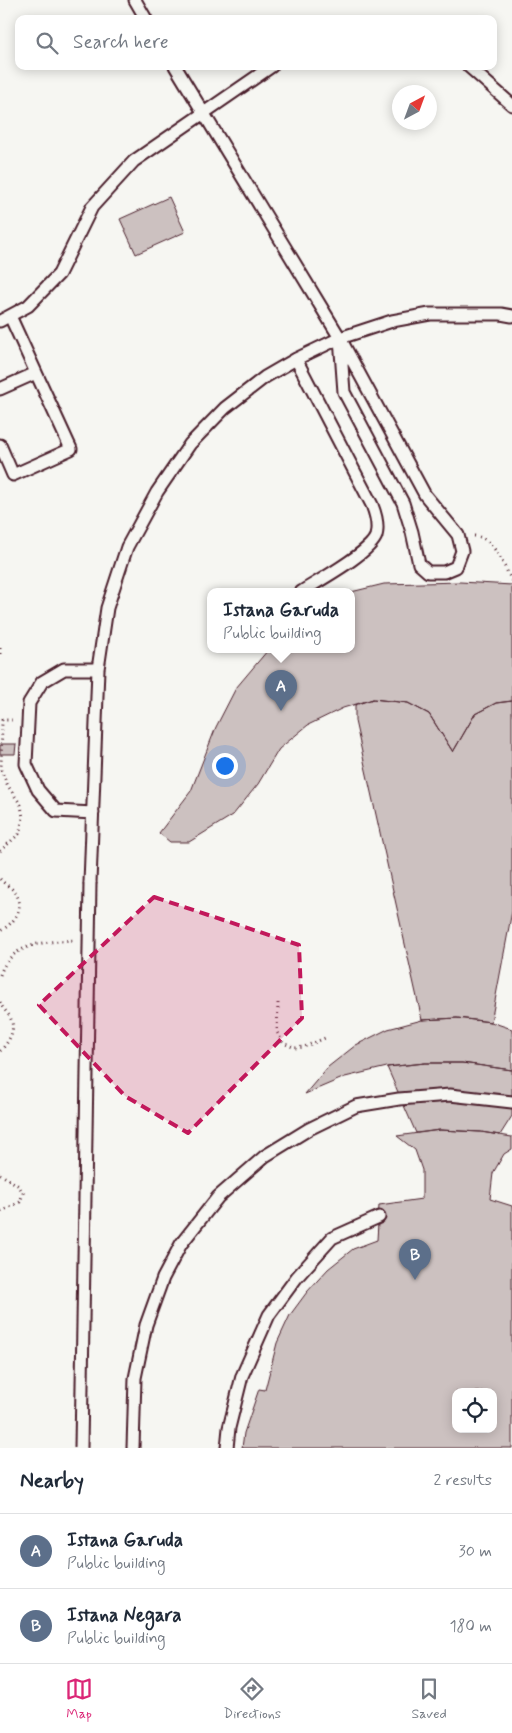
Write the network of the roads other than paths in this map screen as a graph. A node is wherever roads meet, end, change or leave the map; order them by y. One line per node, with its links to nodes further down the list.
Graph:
1 (135, 0): 2 (lane)
2 (144, 15)
3 (177, 70): 7 (lane)
4 (266, 70): 7 (lane)
5 (473, 70): 6 (lane)
6 (512, 105)
7 (204, 113): 9 (lane); 10 (lane)
8 (512, 316): 10 (lane)
9 (5, 318): 12 (lane)
10 (340, 338): 10 (lane); 11 (lane)
11 (296, 359): 15 (lane); 16 (lane)
12 (36, 373): 13 (lane); 14 (lane)
13 (0, 389)
14 (0, 445)
15 (307, 588)
16 (98, 669): 17 (lane); 17 (lane)
17 (93, 813): 20 (lane, bridge)
18 (512, 1102): 21 (lane)
19 (379, 1217): 22 (lane)
20 (81, 1448)
21 (133, 1448)
22 (227, 1448)

